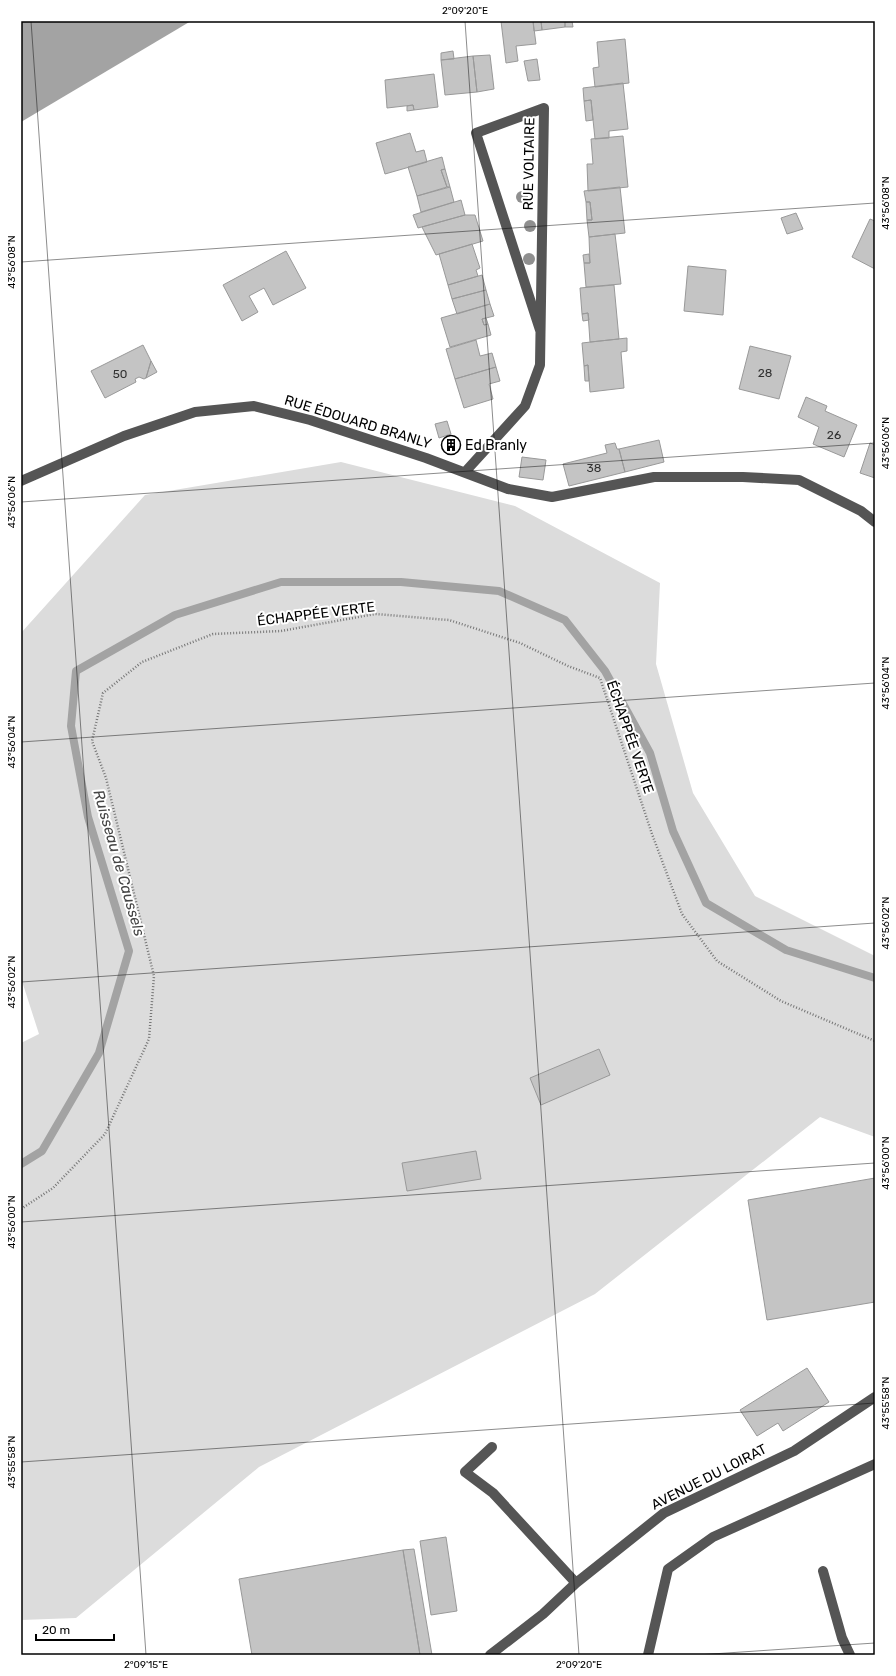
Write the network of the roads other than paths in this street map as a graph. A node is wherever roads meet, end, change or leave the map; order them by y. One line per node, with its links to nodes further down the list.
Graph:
1 (540, 330): 1 (street, RUE VOLTAIRE); 2 (street, RUE VOLTAIRE)
2 (466, 472): 3 (street, RUE ÉDOUARD BRANLY); 4 (street, RUE ÉDOUARD BRANLY)
3 (21, 481)
4 (875, 522)
5 (875, 1397): 9 (street, AVENUE DU LOIRAT)
6 (492, 1447): 9 (street)
7 (875, 1464): 11 (street)
8 (823, 1571): 12 (street)
9 (576, 1583): 10 (street, AVENUE DU LOIRAT)
10 (494, 1654)
11 (648, 1655)
12 (850, 1655)

